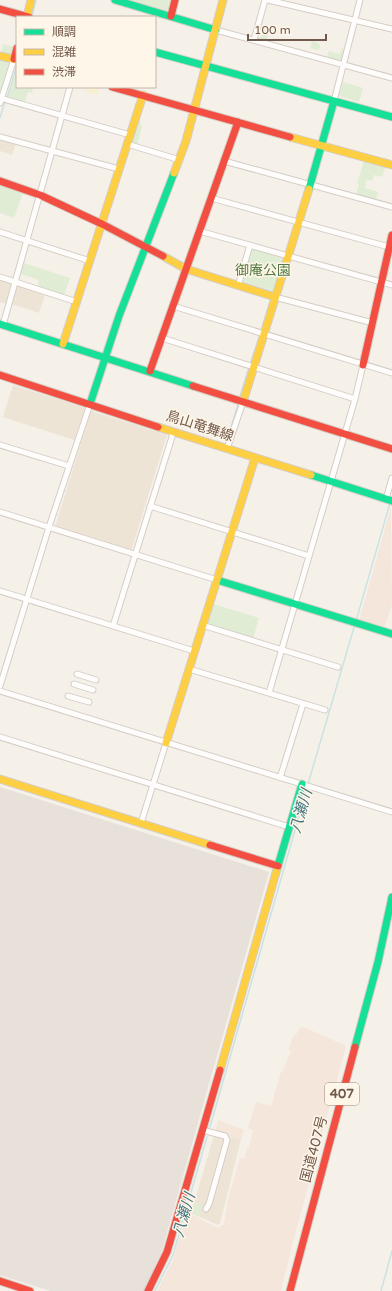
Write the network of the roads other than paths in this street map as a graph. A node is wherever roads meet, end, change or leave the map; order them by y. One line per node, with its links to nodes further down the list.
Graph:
1 (31, 0): 9 (main road)
2 (115, 0): 10 (main road)
3 (175, 0): 10 (main road)
4 (223, 0): 13 (main road)
5 (266, 0): 11 (street); 14 (street)
6 (360, 0): 11 (street)
7 (0, 9): 8 (main road)
8 (24, 16)
9 (28, 16)
10 (171, 16): 13 (main road)
11 (355, 20): 12 (street); 18 (street)
12 (392, 29)
13 (216, 30): 14 (street); 19 (main road)
14 (254, 40): 18 (street)
15 (156, 52): 19 (main road)
16 (0, 56): 17 (main road)
17 (15, 60): 24 (street)
18 (344, 64): 20 (street); 25 (street)
19 (206, 66): 25 (main road); 26 (main road)
20 (392, 78)
21 (70, 88): 27 (street)
22 (116, 88): 23 (main road)
23 (143, 95): 26 (main road); 30 (main road)
24 (0, 100): 27 (street)
25 (334, 101): 28 (main road); 33 (main road)
26 (194, 110): 29 (main road); 35 (main road)
27 (61, 116): 30 (street); 34 (street)
28 (392, 117)
29 (238, 122): 33 (main road); 36 (main road)
30 (130, 135): 32 (main road)
31 (0, 137): 34 (street)
32 (127, 144): 35 (street); 38 (main road)
33 (322, 146): 37 (main road); 40 (main road)
34 (52, 151): 38 (street); 41 (street)
35 (180, 160): 52 (main road)
36 (224, 161): 40 (street); 42 (main road)
37 (392, 165)
38 (119, 169): 45 (main road)
39 (0, 181): 41 (main road)
40 (310, 184): 43 (street); 44 (main road)
41 (40, 195): 45 (main road); 49 (street)
42 (211, 198): 44 (street); 46 (main road)
43 (392, 207)
44 (298, 222): 51 (street); 53 (main road)
45 (102, 224): 52 (main road); 54 (main road)
46 (200, 231): 50 (street); 55 (main road)
47 (0, 232): 49 (street)
48 (392, 235): 51 (main road)
49 (27, 241): 54 (street); 57 (street)
50 (250, 245): 53 (street); 60 (street)
51 (390, 247): 58 (main road)
52 (146, 248): 55 (main road); 69 (main road)
53 (288, 256): 58 (street); 61 (main road)
54 (90, 261): 62 (main road)
55 (186, 269): 60 (main road); 63 (main road)
56 (0, 277): 57 (street)
57 (15, 282): 62 (street); 65 (street)
58 (382, 283): 59 (street); 64 (main road)
59 (392, 285)
60 (238, 286): 61 (main road)
61 (275, 297): 64 (street); 66 (main road)
62 (77, 302): 68 (main road)
63 (173, 306): 66 (street); 67 (main road)
64 (373, 323): 70 (main road)
65 (1, 325): 68 (main road)
66 (263, 334): 70 (street); 71 (main road)
67 (162, 338): 71 (street); 72 (main road)
68 (63, 344): 69 (main road)
69 (105, 357): 72 (main road); 77 (main road)
70 (363, 365): 73 (street); 75 (street)
71 (254, 368): 75 (street); 76 (main road)
72 (150, 371): 76 (main road)
73 (392, 373)
74 (0, 375): 77 (main road, 鳥山竜舞線)
75 (355, 400): 79 (street)
76 (243, 402): 79 (main road); 81 (street)
77 (90, 404): 78 (main road, 鳥山竜舞線); 84 (street)
78 (172, 432): 81 (main road, 鳥山竜舞線); 88 (street)
79 (345, 434): 82 (main road); 86 (street)
80 (0, 445): 84 (street)
81 (228, 449): 83 (main road, 鳥山竜舞線)
82 (392, 449)
83 (255, 458): 86 (main road, 鳥山竜舞線); 91 (main road)
84 (69, 466): 90 (street)
85 (392, 478): 87 (street)
86 (331, 482): 87 (main road, 鳥山竜舞線); 93 (street)
87 (388, 500)
88 (150, 506): 91 (street); 92 (street)
89 (0, 512): 90 (street)
90 (49, 527): 92 (street); 96 (street)
91 (232, 532): 93 (street); 94 (main road)
92 (135, 555): 94 (street); 99 (street)
93 (309, 556): 97 (street)
94 (217, 580): 97 (main road); 98 (main road)
95 (0, 591): 96 (street)
96 (28, 599): 99 (street); 108 (street)
97 (296, 604): 100 (main road); 101 (street)
98 (202, 625): 101 (street); 102 (main road)
99 (113, 626): 102 (street)
100 (392, 634)
101 (282, 650): 103 (street); 111 (street)
102 (194, 651): 104 (main road)
103 (338, 667)
104 (189, 669): 111 (street); 117 (main road)
105 (77, 674): 106 (street)
106 (96, 680)
107 (74, 684): 109 (street)
108 (0, 686)
109 (93, 690)
110 (0, 691): 117 (street)
111 (269, 693): 114 (street)
112 (68, 696): 113 (street)
113 (89, 702)
114 (303, 704): 115 (street); 118 (street)
115 (324, 710)
116 (0, 737): 120 (street)
117 (166, 743): 118 (street); 120 (street)
118 (280, 778): 121 (street)
119 (0, 779): 123 (main road)
120 (154, 784): 123 (street); 124 (street)
121 (306, 785): 122 (street); 124 (main road)
122 (392, 812)
123 (141, 823): 125 (main road)
124 (289, 827): 125 (main road)
125 (278, 866): 127 (main road)
126 (392, 897): 132 (main road, 国道407号 / 407)
127 (202, 1130): 128 (street); 131 (main road)
128 (206, 1209)
129 (0, 1281): 130 (main road)
130 (30, 1291)
131 (148, 1291)
132 (290, 1291)

